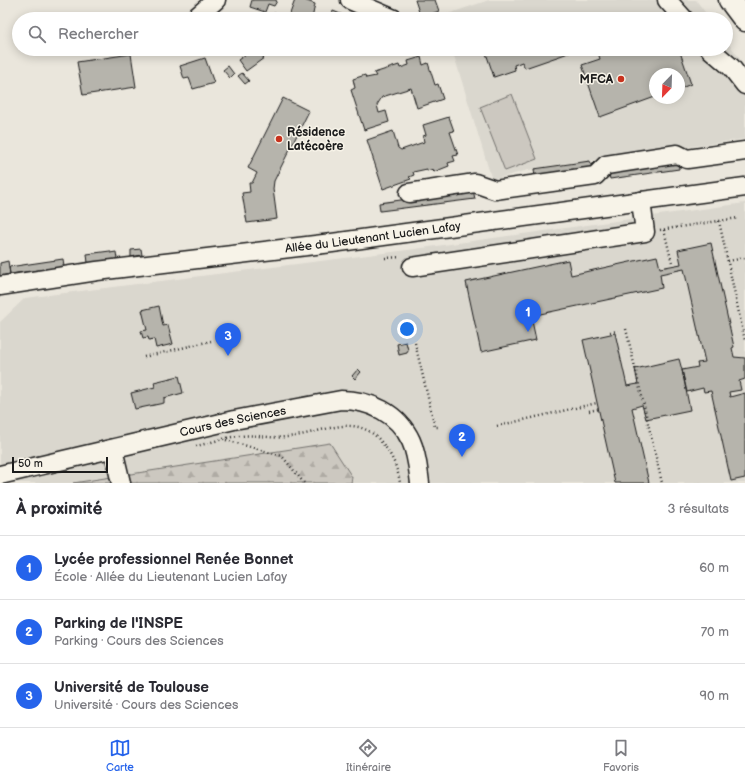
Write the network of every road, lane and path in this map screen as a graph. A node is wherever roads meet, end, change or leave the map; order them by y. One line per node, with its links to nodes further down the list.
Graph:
1 (216, 0): 5 (street)
2 (350, 0): 6 (street)
3 (667, 0): 7 (street)
4 (730, 0): 8 (main road)
5 (202, 12)
6 (378, 12)
7 (678, 12)
8 (745, 20)
9 (718, 56): 10 (street)
10 (745, 85)
11 (745, 151): 13 (street)
12 (745, 187): 14 (street, Allée du Lieutenant Lucien Lafay)
13 (408, 193)
14 (641, 201): 18 (street); 24 (street, Allée du Lieutenant Lucien Lafay)
15 (738, 218): 16 (path)
16 (719, 221): 17 (path); 21 (path)
17 (664, 230): 18 (path); 23 (path)
18 (645, 232): 22 (street)
19 (385, 258): 22 (path)
20 (745, 258): 21 (path)
21 (728, 261): 25 (path)
22 (406, 262)
23 (672, 263)
24 (0, 286)
25 (744, 327): 30 (path)
26 (626, 329): 44 (path)
27 (618, 331): 28 (path)
28 (610, 332)
29 (211, 341): 32 (path)
30 (745, 341)
31 (415, 343): 37 (path)
32 (144, 357)
33 (597, 403): 36 (path)
34 (599, 409): 35 (path)
35 (589, 411)
36 (497, 426)
37 (440, 427)
38 (113, 449): 39 (street, Cours des Sciences); 40 (street); 43 (street, Cours des Sciences)
39 (0, 475)
40 (121, 483)
41 (304, 483): 42 (path)
42 (400, 483)
43 (420, 483)
44 (662, 483)

